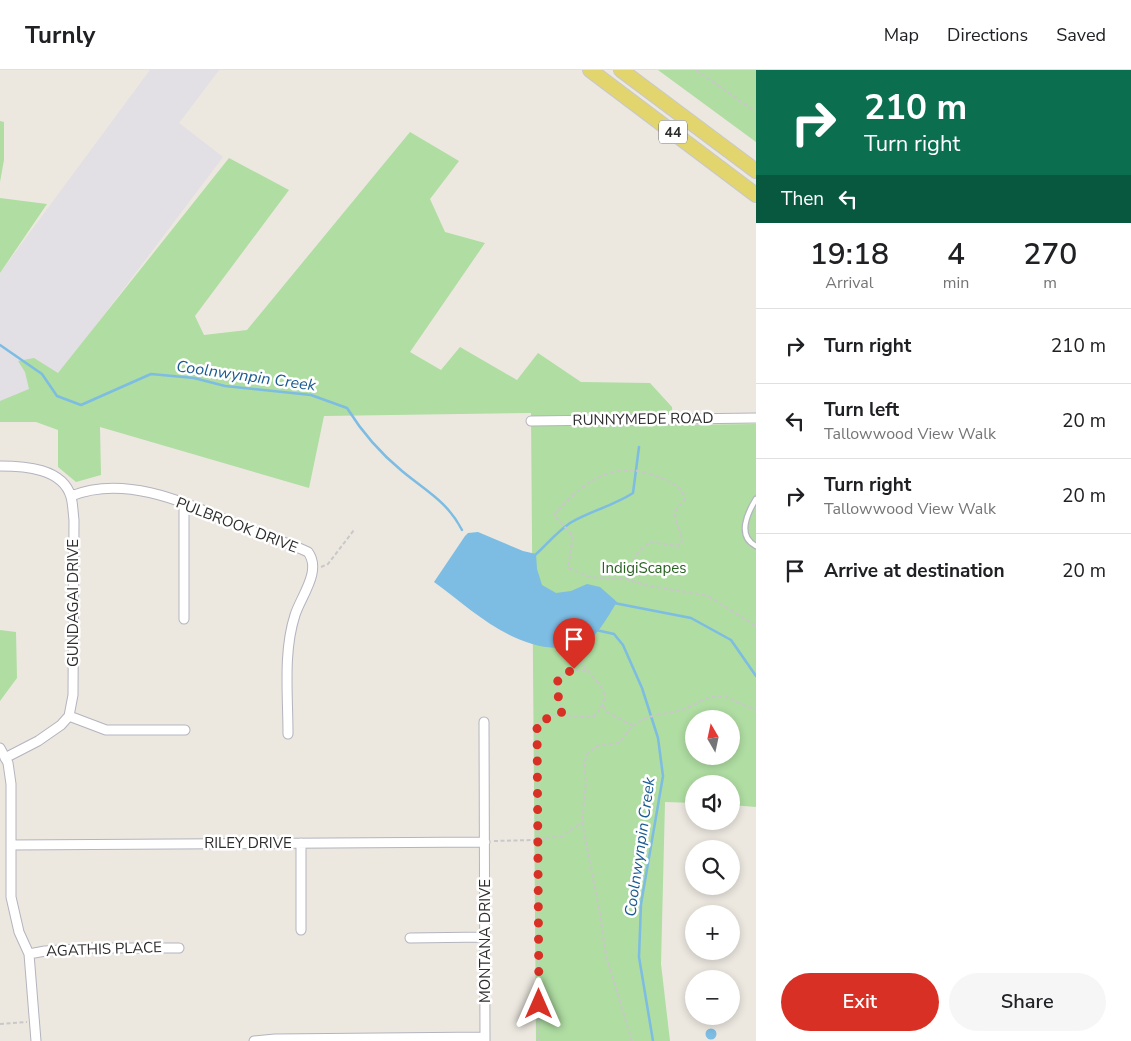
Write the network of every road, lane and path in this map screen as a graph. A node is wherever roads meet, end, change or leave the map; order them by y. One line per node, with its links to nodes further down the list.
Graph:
1 (590, 70): 6 (main road, 44)
2 (621, 70): 5 (main road, 44)
3 (696, 70): 4 (path)
4 (756, 112)
5 (756, 171)
6 (756, 195)
7 (756, 418): 8 (street, RUNNYMEDE ROAD)
8 (531, 421)
9 (0, 466): 10 (street)
10 (71, 496): 12 (street, PULBROOK DRIVE); 24 (street, GUNDAGAI DRIVE)
11 (756, 499): 14 (lane)
12 (184, 503): 15 (street, PULBROOK DRIVE); 17 (street)
13 (354, 530): 15 (path)
14 (756, 546)
15 (314, 568): 28 (street)
16 (626, 578): 16 (path); 18 (path)
17 (184, 619)
18 (756, 626)
19 (572, 650): 20 (path)
20 (587, 670): 21 (path); 23 (path)
21 (603, 706): 23 (path); 26 (path)
22 (756, 711): 26 (path)
23 (562, 712): 32 (path)
24 (69, 716): 27 (street); 30 (street)
25 (484, 722): 33 (street, MONTANA DRIVE)
26 (633, 726): 31 (path)
27 (185, 730)
28 (288, 734)
29 (0, 748): 30 (street)
30 (5, 758): 35 (street)
31 (582, 822): 32 (path); 47 (path)
32 (538, 840): 33 (path); 46 (path)
33 (488, 841): 34 (street, RILEY DRIVE); 37 (street, MONTANA DRIVE)
34 (301, 843): 35 (street, RILEY DRIVE); 36 (street)
35 (11, 845): 40 (street)
36 (301, 930)
37 (486, 937): 38 (street); 43 (street, MONTANA DRIVE)
38 (410, 938)
39 (179, 948): 40 (street, AGATHIS PLACE)
40 (29, 954): 41 (street)
41 (34, 1022): 42 (path); 44 (street)
42 (0, 1024)
43 (485, 1039): 45 (street)
44 (36, 1041)
45 (254, 1041)
46 (539, 1041)
47 (632, 1041)

